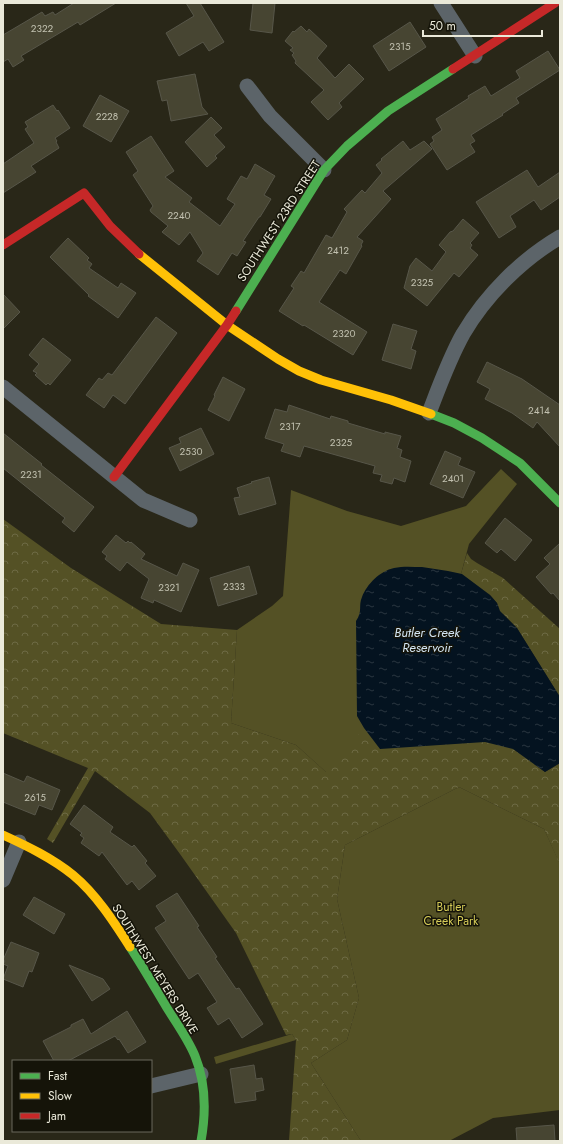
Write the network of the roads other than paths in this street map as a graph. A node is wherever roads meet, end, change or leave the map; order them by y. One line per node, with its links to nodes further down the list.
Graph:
1 (441, 3): 3 (street)
2 (555, 3): 3 (street, SOUTHWEST 23RD STREET)
3 (475, 56): 5 (street, SOUTHWEST 23RD STREET)
4 (247, 86): 5 (street)
5 (324, 170): 8 (street, SOUTHWEST 23RD STREET)
6 (560, 237): 10 (street)
7 (3, 245): 8 (street)
8 (227, 325): 10 (street); 11 (street, SOUTHWEST 23RD STREET)
9 (3, 387): 11 (street)
10 (429, 413): 12 (street)
11 (114, 477): 13 (street)
12 (560, 503)
13 (190, 520)
14 (3, 835): 15 (street, SOUTHWEST MEYERS DRIVE)
15 (19, 842): 16 (street); 17 (street, SOUTHWEST MEYERS DRIVE)
16 (3, 880)
17 (201, 1074): 18 (street); 19 (street, SOUTHWEST MEYERS DRIVE)
18 (152, 1086)
19 (201, 1141)

